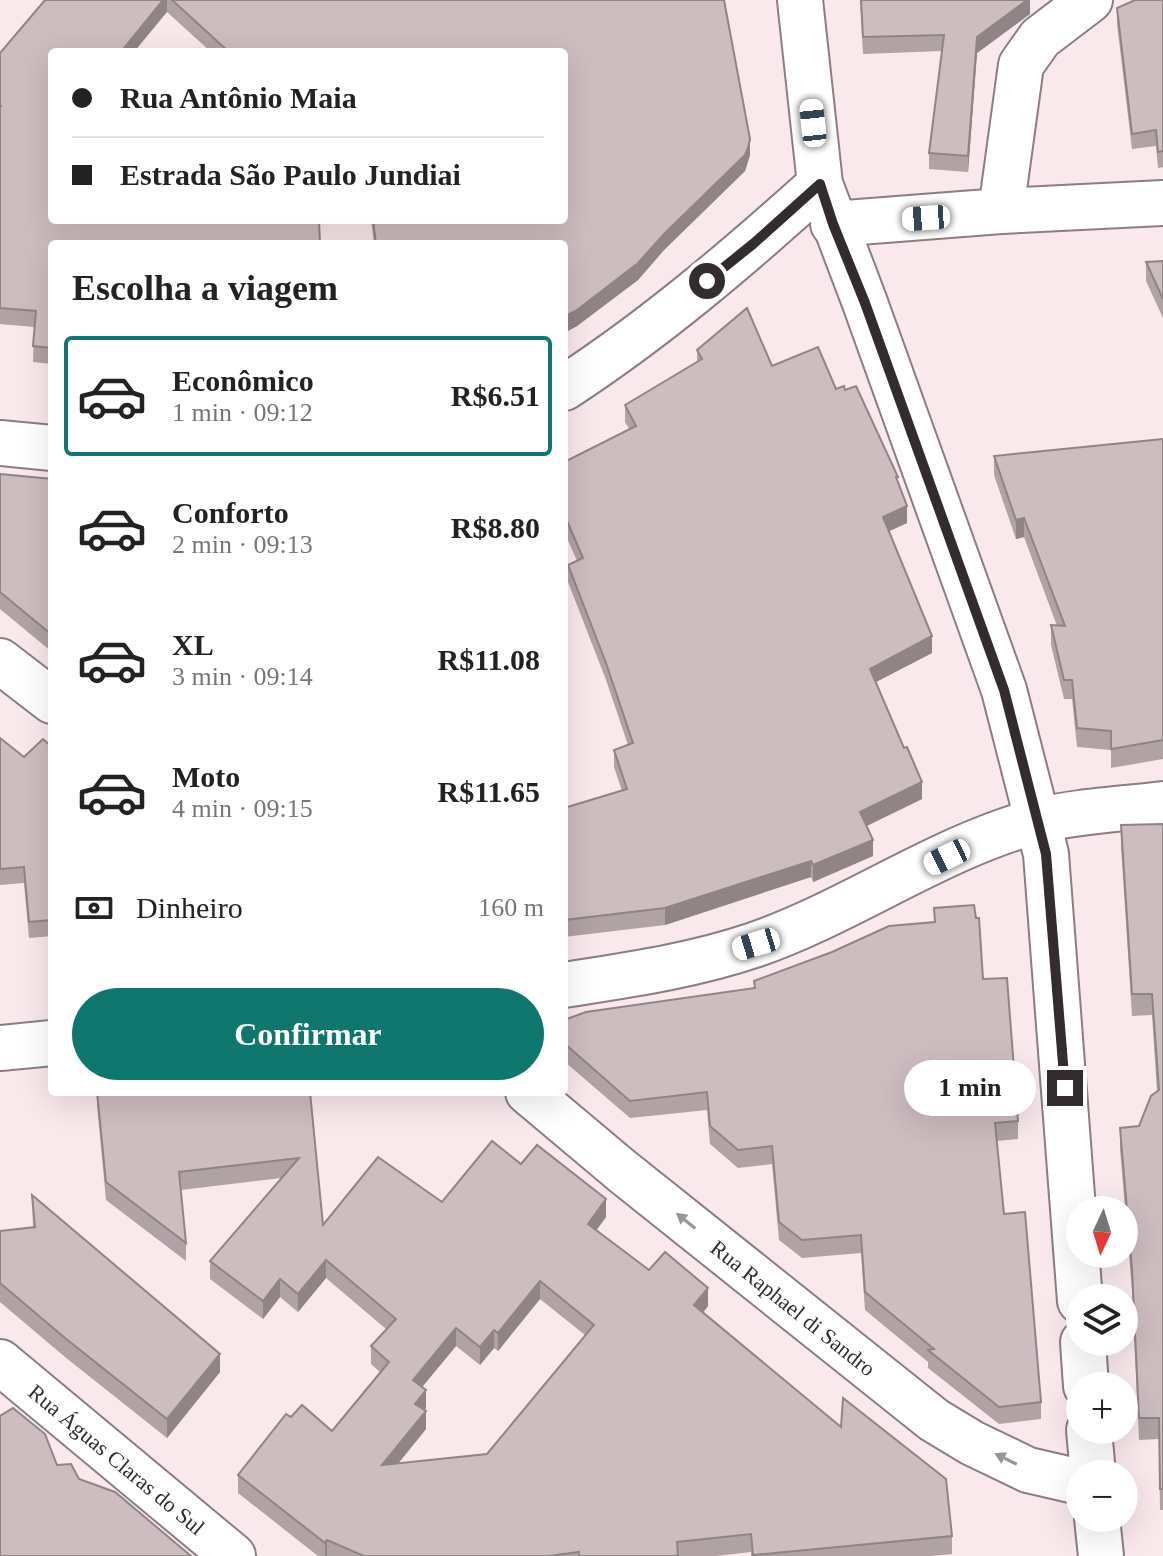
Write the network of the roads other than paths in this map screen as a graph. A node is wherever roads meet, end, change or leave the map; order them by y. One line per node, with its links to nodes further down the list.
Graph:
1 (800, 0): 4 (street)
2 (1090, 0): 5 (street)
3 (1163, 203): 5 (street)
4 (826, 204): 5 (street); 6 (street); 12 (street)
5 (1001, 211)
6 (568, 385)
7 (0, 443): 8 (street)
8 (48, 448)
9 (0, 661): 10 (street)
10 (48, 698)
11 (1163, 804): 12 (street)
12 (1038, 821): 13 (street); 17 (street)
13 (568, 984)
14 (48, 1043): 15 (street)
15 (0, 1048)
16 (533, 1096): 19 (street, Rua Raphael di Sandro, one-way to 16)
17 (1079, 1284)
18 (0, 1362): 21 (street, Rua Águas Claras do Sul)
19 (1066, 1479)
20 (1098, 1532): 22 (street)
21 (233, 1556)
22 (1101, 1556)

